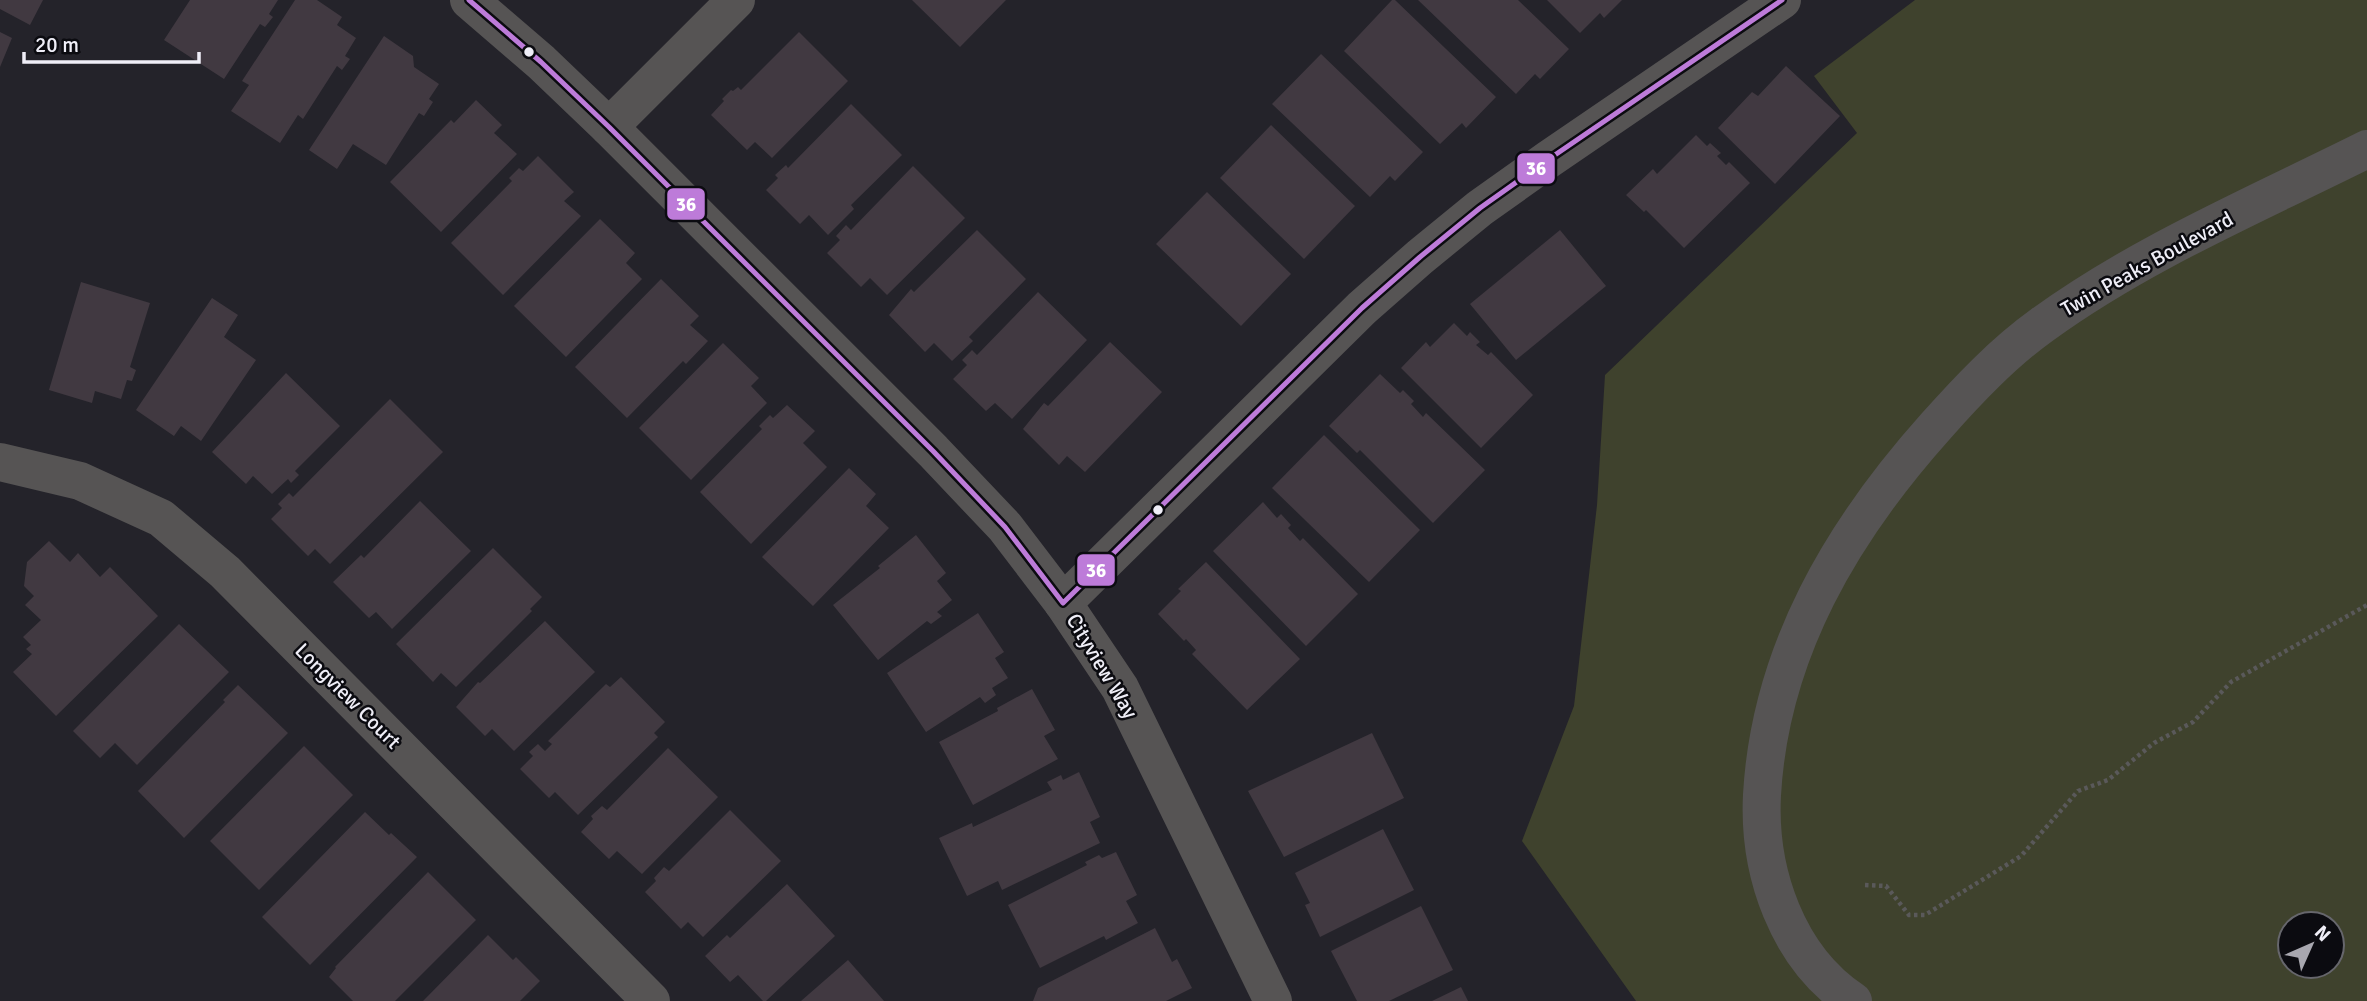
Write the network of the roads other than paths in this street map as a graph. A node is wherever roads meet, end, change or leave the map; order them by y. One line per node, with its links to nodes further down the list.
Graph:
1 (469, 0): 4 (street, Cityview Way)
2 (736, 0): 4 (street)
3 (1782, 0): 7 (street)
4 (609, 127): 7 (street, Cityview Way)
5 (2367, 149): 10 (street, Twin Peaks Boulevard)
6 (0, 462): 8 (street, Longview Court)
7 (1063, 603): 9 (street, Cityview Way)
8 (651, 1001)
9 (1273, 1001)
10 (1853, 1001)

